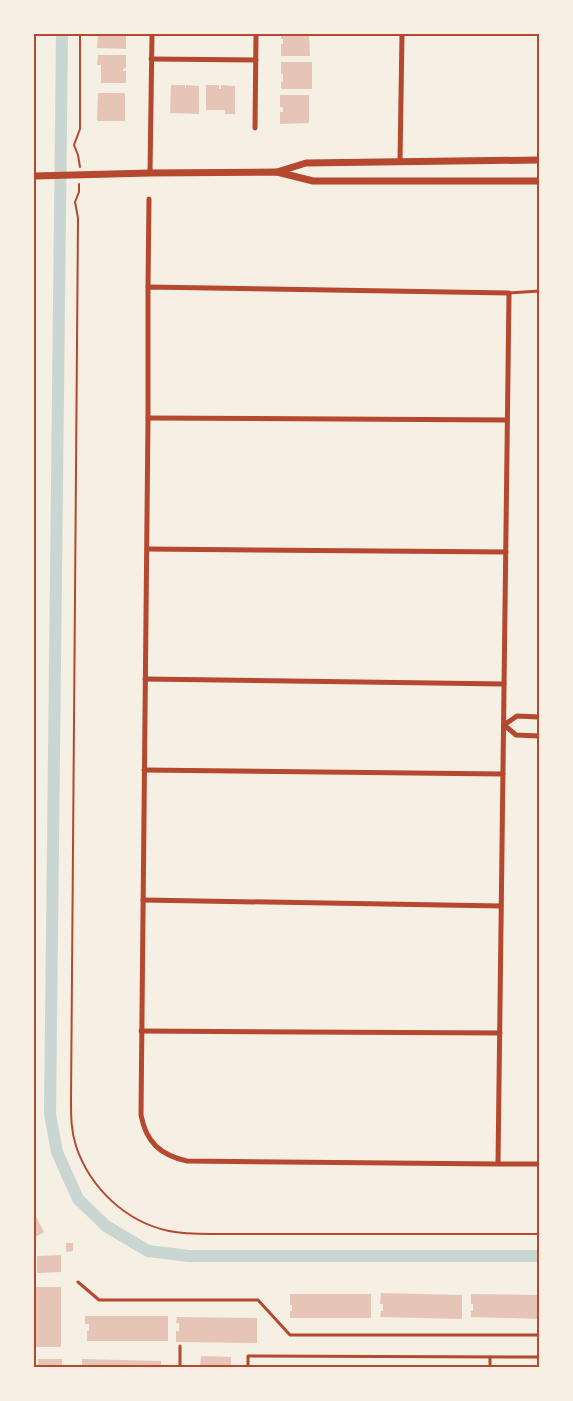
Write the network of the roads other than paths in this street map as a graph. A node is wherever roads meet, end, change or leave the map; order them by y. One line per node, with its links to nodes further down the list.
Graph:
1 (152, 34): 4 (street)
2 (256, 34): 5 (street)
3 (402, 34): 8 (street)
4 (151, 59): 5 (street); 9 (street)
5 (256, 60): 6 (street)
6 (256, 128)
7 (539, 160): 8 (street)
8 (400, 161): 10 (street)
9 (150, 172): 10 (street); 11 (street)
10 (277, 172): 12 (street)
11 (34, 176)
12 (539, 181)
13 (149, 200): 14 (street)
14 (148, 287): 16 (street); 17 (street)
15 (539, 291): 16 (lane)
16 (508, 293): 18 (street)
17 (148, 418): 18 (street); 19 (street)
18 (507, 420): 20 (street)
19 (147, 549): 20 (street); 21 (street)
20 (506, 552): 22 (street)
21 (145, 679): 22 (street); 26 (street)
22 (504, 684): 24 (street)
23 (539, 717): 24 (street)
24 (504, 725): 25 (street); 27 (street)
25 (539, 736)
26 (144, 770): 27 (street); 28 (street)
27 (503, 774): 29 (street)
28 (143, 900): 29 (street); 30 (street)
29 (501, 906): 31 (street)
30 (142, 1031): 31 (street); 32 (street)
31 (500, 1034): 32 (street)
32 (498, 1164): 33 (street)
33 (539, 1164)
34 (78, 1282): 35 (lane)
35 (539, 1336)
36 (180, 1346): 39 (lane)
37 (490, 1357): 38 (lane); 40 (lane); 41 (lane)
38 (539, 1357)
39 (180, 1367)
40 (248, 1367)
41 (490, 1367)

